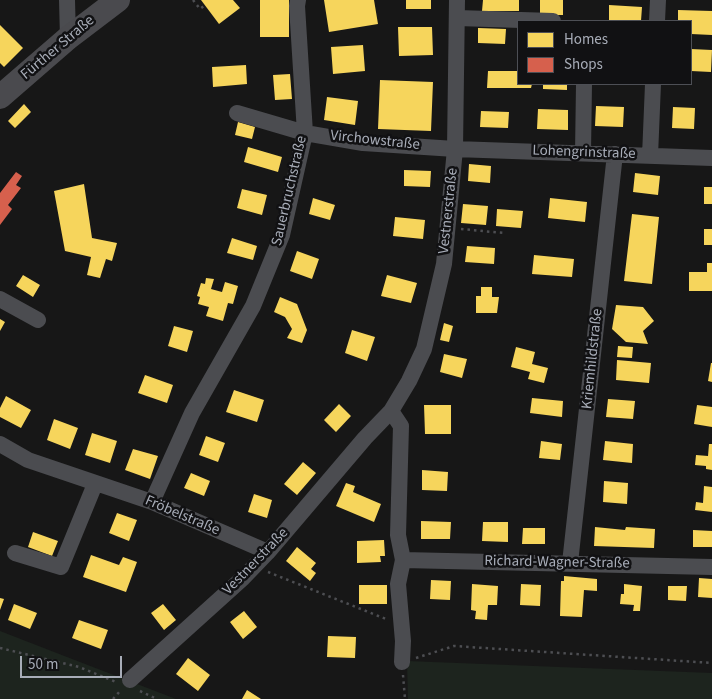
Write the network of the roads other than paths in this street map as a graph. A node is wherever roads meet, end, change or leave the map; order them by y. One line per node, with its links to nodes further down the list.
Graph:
1 (67, 0): 9 (street)
2 (118, 0): 9 (main road, Fürther Straße)
3 (298, 0): 14 (street, Sauerbruchstraße)
4 (458, 0): 6 (street, Vestnerstraße)
5 (658, 0): 8 (street)
6 (457, 18): 7 (street); 15 (street, Vestnerstraße)
7 (521, 20)
8 (657, 20)
9 (68, 38): 12 (main road, Fürther Straße)
10 (584, 85): 16 (street)
11 (653, 85): 18 (street)
12 (0, 98)
13 (237, 113): 14 (street, Virchowstraße)
14 (305, 133): 15 (street, Virchowstraße); 25 (street, Sauerbruchstraße)
15 (455, 149): 16 (street, Lohengrinstraße); 22 (street, Vestnerstraße)
16 (583, 153): 17 (street, Lohengrinstraße)
17 (615, 154): 18 (street, Lohengrinstraße); 29 (street, Kriemhildstraße)
18 (650, 156): 19 (street, Lohengrinstraße)
19 (712, 158)
20 (0, 299): 21 (street)
21 (38, 320)
22 (391, 411): 27 (street, Vestnerstraße); 28 (street)
23 (0, 444): 24 (street, Fröbelstraße)
24 (95, 484): 25 (street, Fröbelstraße); 26 (street)
25 (152, 502): 27 (street, Fröbelstraße)
26 (15, 552)
27 (268, 552): 32 (street, Vestnerstraße)
28 (403, 560): 29 (street, Richard-Wagner-Straße); 31 (street)
29 (570, 563): 30 (street, Richard-Wagner-Straße)
30 (712, 567)
31 (402, 662)
32 (124, 682)

